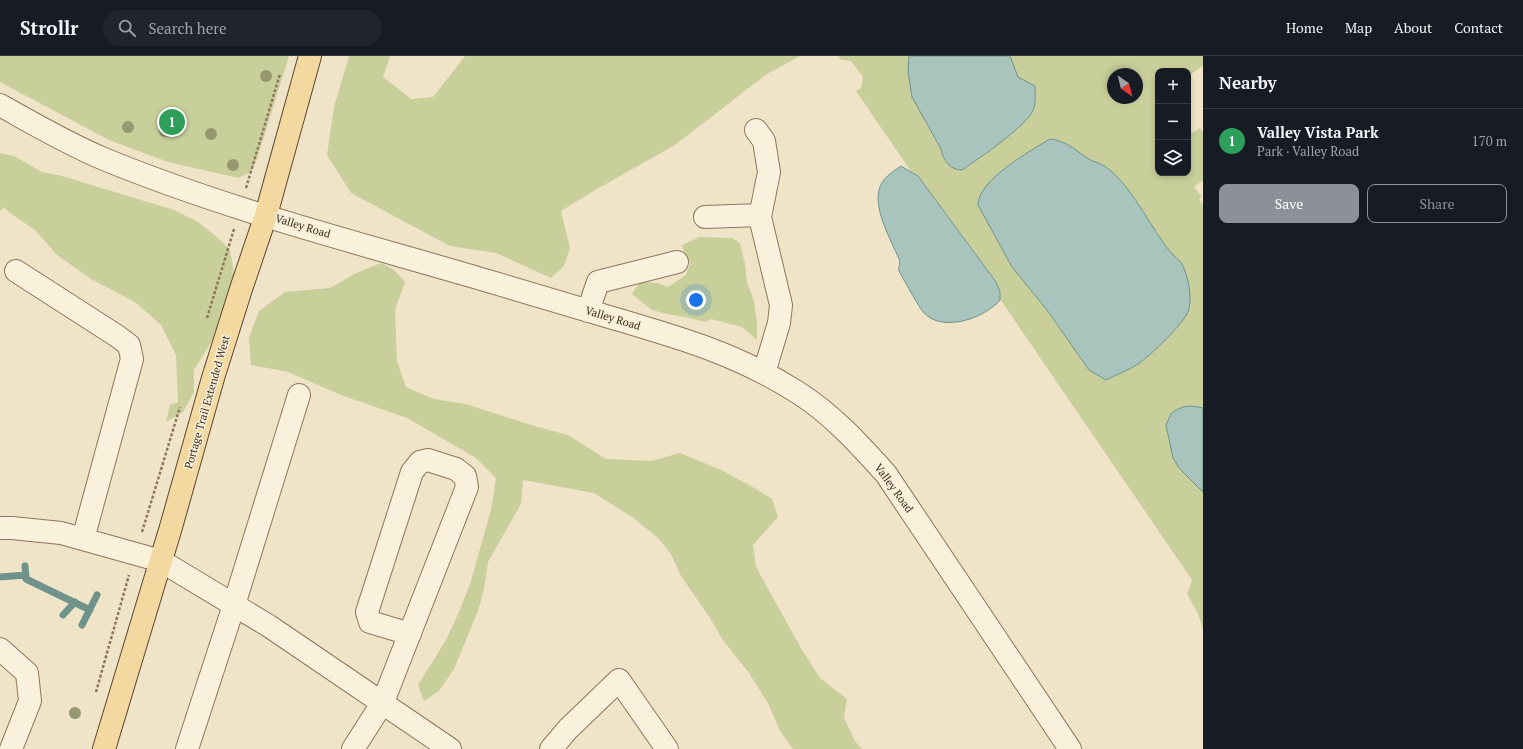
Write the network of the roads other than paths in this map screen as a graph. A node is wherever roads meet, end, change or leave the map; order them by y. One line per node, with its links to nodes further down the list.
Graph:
1 (310, 56): 4 (main road, Portage Trail Extended West)
2 (0, 105): 4 (street, Valley Road)
3 (756, 130): 5 (street)
4 (266, 215): 9 (street, Valley Road); 14 (main road, Portage Trail Extended West)
5 (760, 215): 6 (street); 10 (street)
6 (704, 217)
7 (676, 262): 9 (street)
8 (16, 271): 13 (street)
9 (588, 310): 10 (street, Valley Road)
10 (764, 373): 26 (street, Valley Road)
11 (299, 395): 15 (street)
12 (0, 528): 13 (street)
13 (83, 539): 14 (street)
14 (161, 561): 15 (street); 20 (main road, Portage Trail Extended West)
15 (234, 605): 18 (street); 21 (street)
16 (410, 634): 16 (street); 18 (street)
17 (0, 649): 19 (street)
18 (383, 702): 22 (street); 23 (street)
19 (11, 749)
20 (104, 749)
21 (187, 749)
22 (353, 749)
23 (450, 749)
24 (551, 749): 25 (street)
25 (667, 749)
26 (1070, 749)

